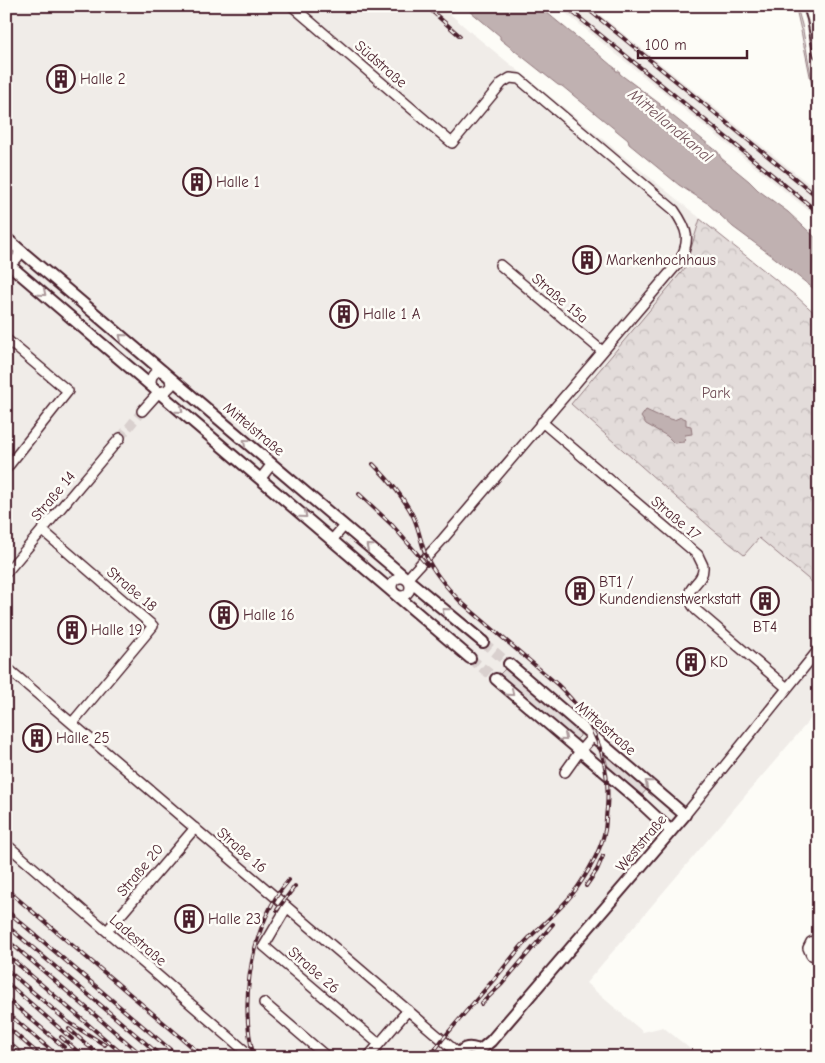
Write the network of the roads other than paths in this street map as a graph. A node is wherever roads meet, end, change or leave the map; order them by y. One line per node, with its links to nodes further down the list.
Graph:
1 (292, 6): 10 (street, Südstraße)
2 (809, 6): 3 (street)
3 (818, 36): 4 (street)
4 (819, 53)
5 (6, 238): 6 (street, Mittelstraße)
6 (11, 245): 7 (street); 11 (street, Mittelstraße, one-way to 6)
7 (6, 261): 12 (street, one-way to 12)
8 (500, 265): 10 (street, Straße 15a)
9 (6, 339): 17 (street)
10 (602, 351): 14 (street)
11 (167, 375): 12 (street); 12 (street); 16 (street, Mittelstraße, one-way to 11)
12 (155, 388): 13 (street); 18 (street, one-way to 18)
13 (142, 411)
14 (542, 422): 23 (street); 31 (street, Straße 17)
15 (120, 438): 20 (street, Straße 14)
16 (272, 464): 18 (street); 19 (street, Mittelstraße)
17 (6, 469)
18 (260, 478): 21 (street, one-way to 21)
19 (344, 526): 21 (street); 23 (street, Mittelstraße, one-way to 19)
20 (42, 530): 22 (street, Straße 14); 32 (street, Straße 18)
21 (332, 540): 24 (street)
22 (6, 572)
23 (407, 579): 24 (street); 25 (street, Mittelstraße, one-way to 23)
24 (396, 594): 27 (street)
25 (482, 642)
26 (819, 648): 31 (street, Weststraße)
27 (470, 658)
28 (509, 664): 33 (street, Mittelstraße)
29 (6, 667): 32 (street, Straße 16)
30 (496, 679): 34 (street, one-way to 34)
31 (787, 688): 36 (street, Weststraße)
32 (72, 723): 37 (street, Straße 16)
33 (593, 736): 34 (street); 36 (street, Mittelstraße, one-way to 33)
34 (580, 751): 35 (street); 38 (street)
35 (565, 772)
36 (685, 815): 38 (street, Weststraße)
37 (195, 828): 40 (street, Straße 16); 41 (street, Straße 20)
38 (671, 831): 47 (street, Weststraße)
39 (6, 844): 41 (street, Ladestraße)
40 (287, 907): 45 (street, Straße 16); 46 (street, Straße 26)
41 (107, 931): 49 (street, Ladestraße)
42 (819, 941): 43 (street)
43 (819, 956)
44 (264, 1003): 50 (street)
45 (408, 1010): 46 (street); 48 (street, Straße 16)
46 (379, 1044): 51 (street)
47 (481, 1054): 48 (street, Weststraße)
48 (459, 1055)
49 (252, 1057)
50 (327, 1057)
51 (368, 1057)

